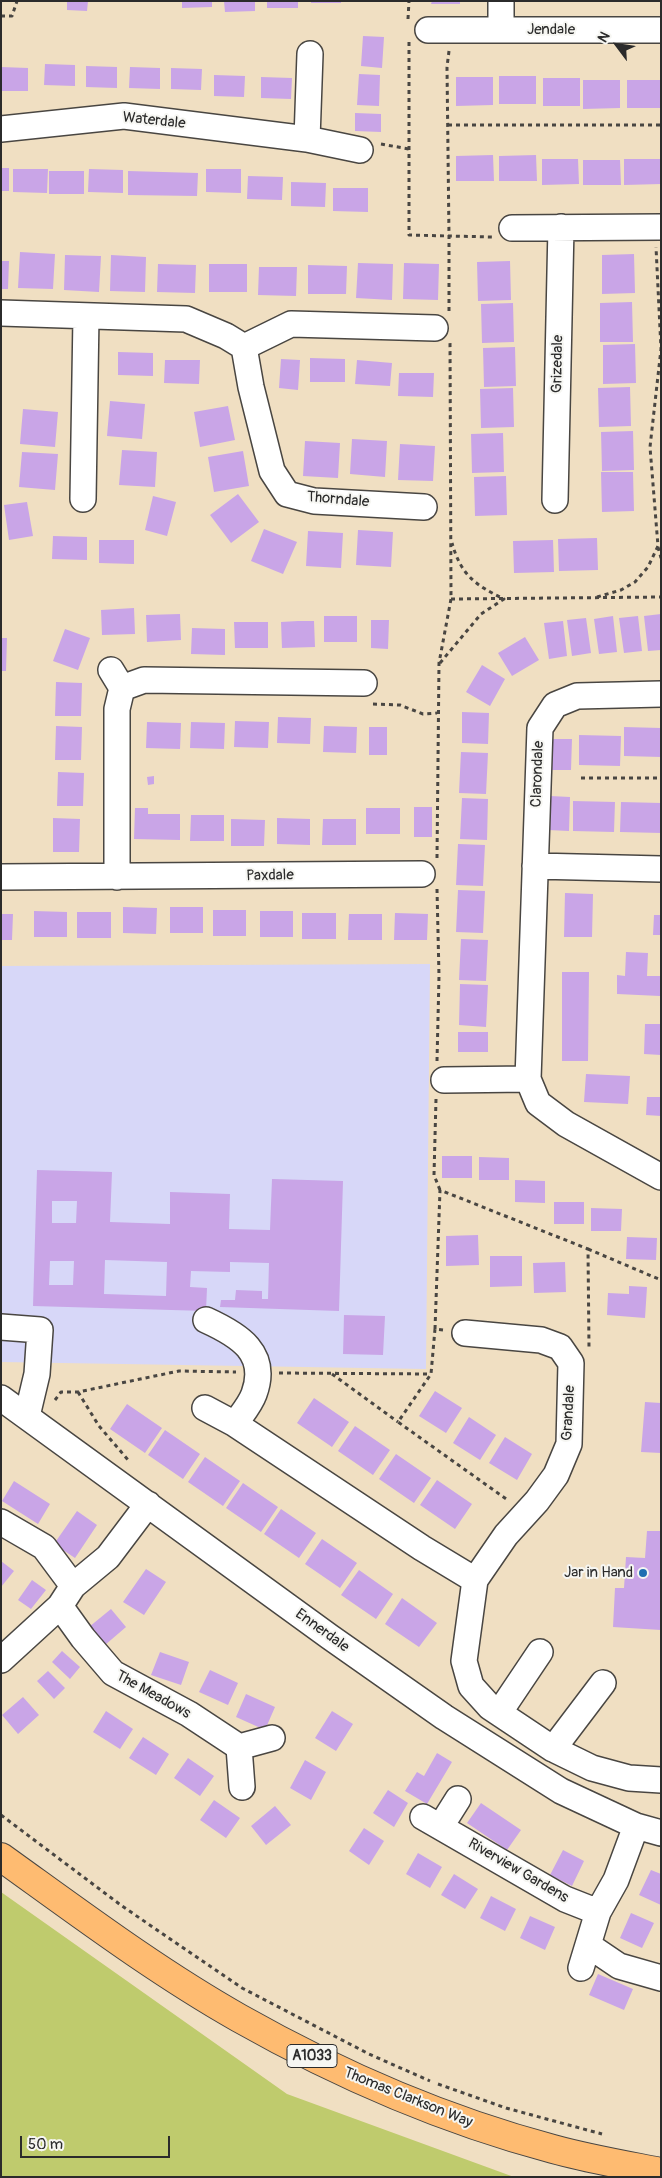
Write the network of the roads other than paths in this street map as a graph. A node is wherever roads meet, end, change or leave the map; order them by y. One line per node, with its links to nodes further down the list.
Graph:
1 (501, 1): 2 (street)
2 (501, 29): 3 (street, Jendale); 4 (street, Jendale)
3 (661, 30)
4 (424, 31)
5 (310, 54): 7 (street)
6 (1, 129): 7 (street, Waterdale)
7 (307, 139): 8 (street, Waterdale)
8 (360, 150)
9 (561, 227): 10 (street); 11 (street); 17 (street, Grizedale)
10 (658, 227)
11 (512, 228)
12 (1, 313): 13 (street)
13 (86, 316): 15 (street); 16 (street)
14 (445, 328): 15 (street)
15 (244, 347): 18 (street, Thorndale)
16 (83, 499)
17 (555, 500)
18 (424, 507)
19 (364, 682): 25 (street)
20 (661, 694): 21 (street, Clarondale)
21 (535, 866): 22 (street); 26 (street, Clarondale)
22 (661, 869)
23 (432, 874): 25 (street, Paxdale)
24 (1, 877): 25 (street, Paxdale)
25 (117, 877)
26 (528, 1079): 27 (street); 28 (street, Clarondale)
27 (439, 1080)
28 (661, 1177)
29 (206, 1320): 35 (street)
30 (1, 1327): 34 (street)
31 (465, 1333): 38 (street, Grandale)
32 (1, 1398): 34 (street, Ennerdale)
33 (205, 1408): 35 (street)
34 (32, 1420): 36 (street, Ennerdale)
35 (236, 1424): 38 (street)
36 (148, 1504): 39 (street); 50 (street, Ennerdale)
37 (1, 1522): 39 (street, The Meadows)
38 (475, 1580): 43 (street, Grandale)
39 (66, 1596): 41 (street); 45 (street, The Meadows)
40 (540, 1652): 43 (street)
41 (1, 1660)
42 (603, 1683): 46 (street)
43 (499, 1713): 46 (street, Grandale)
44 (272, 1738): 45 (street)
45 (239, 1747): 48 (street)
46 (554, 1748): 47 (street, Grandale)
47 (661, 1780)
48 (242, 1787)
49 (458, 1799): 53 (street, Riverview Gardens)
50 (636, 1826): 51 (street, Ennerdale); 53 (street)
51 (661, 1833)
52 (1, 1857): 55 (highway, Thomas Clarkson Way / A1033)
53 (598, 1912): 54 (street)
54 (661, 1978)
55 (661, 2172)

